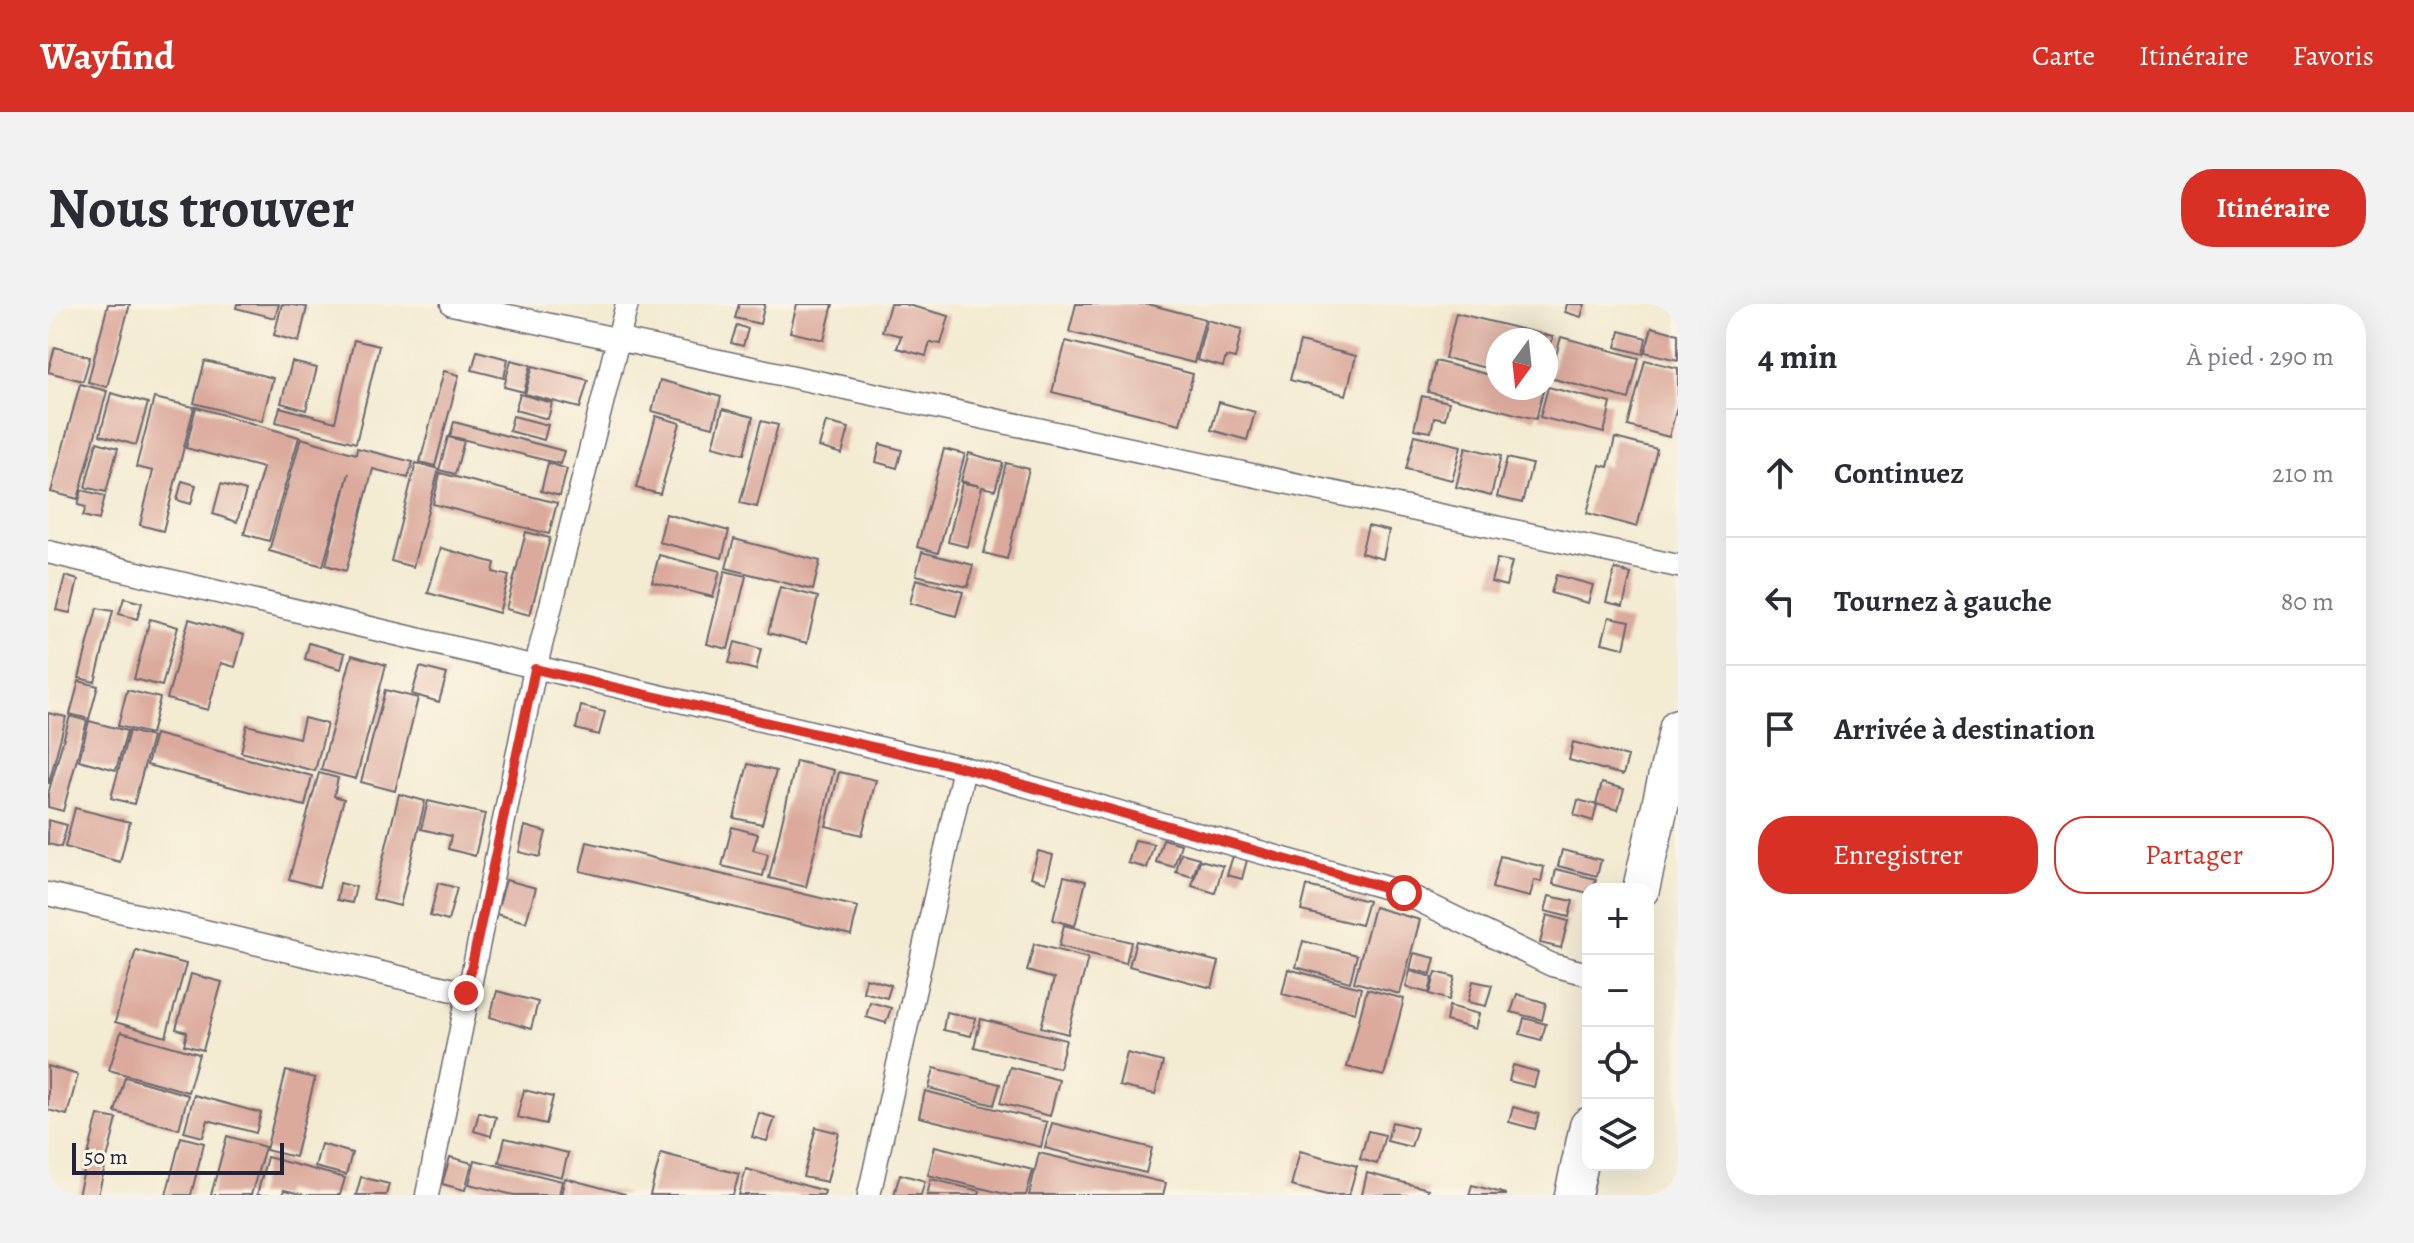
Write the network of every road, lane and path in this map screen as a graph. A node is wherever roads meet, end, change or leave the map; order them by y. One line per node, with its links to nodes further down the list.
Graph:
1 (452, 304): 3 (street)
2 (627, 304): 3 (street)
3 (616, 342): 5 (street); 6 (street)
4 (48, 552): 6 (street)
5 (1678, 566)
6 (535, 669): 8 (street); 12 (street)
7 (1678, 727): 9 (highway)
8 (964, 768): 11 (street); 15 (street)
9 (1642, 883)
10 (48, 894): 12 (street)
11 (1582, 972)
12 (466, 993): 14 (street)
13 (1582, 1154): 16 (highway)
14 (427, 1195)
15 (869, 1195)
16 (1573, 1195)

